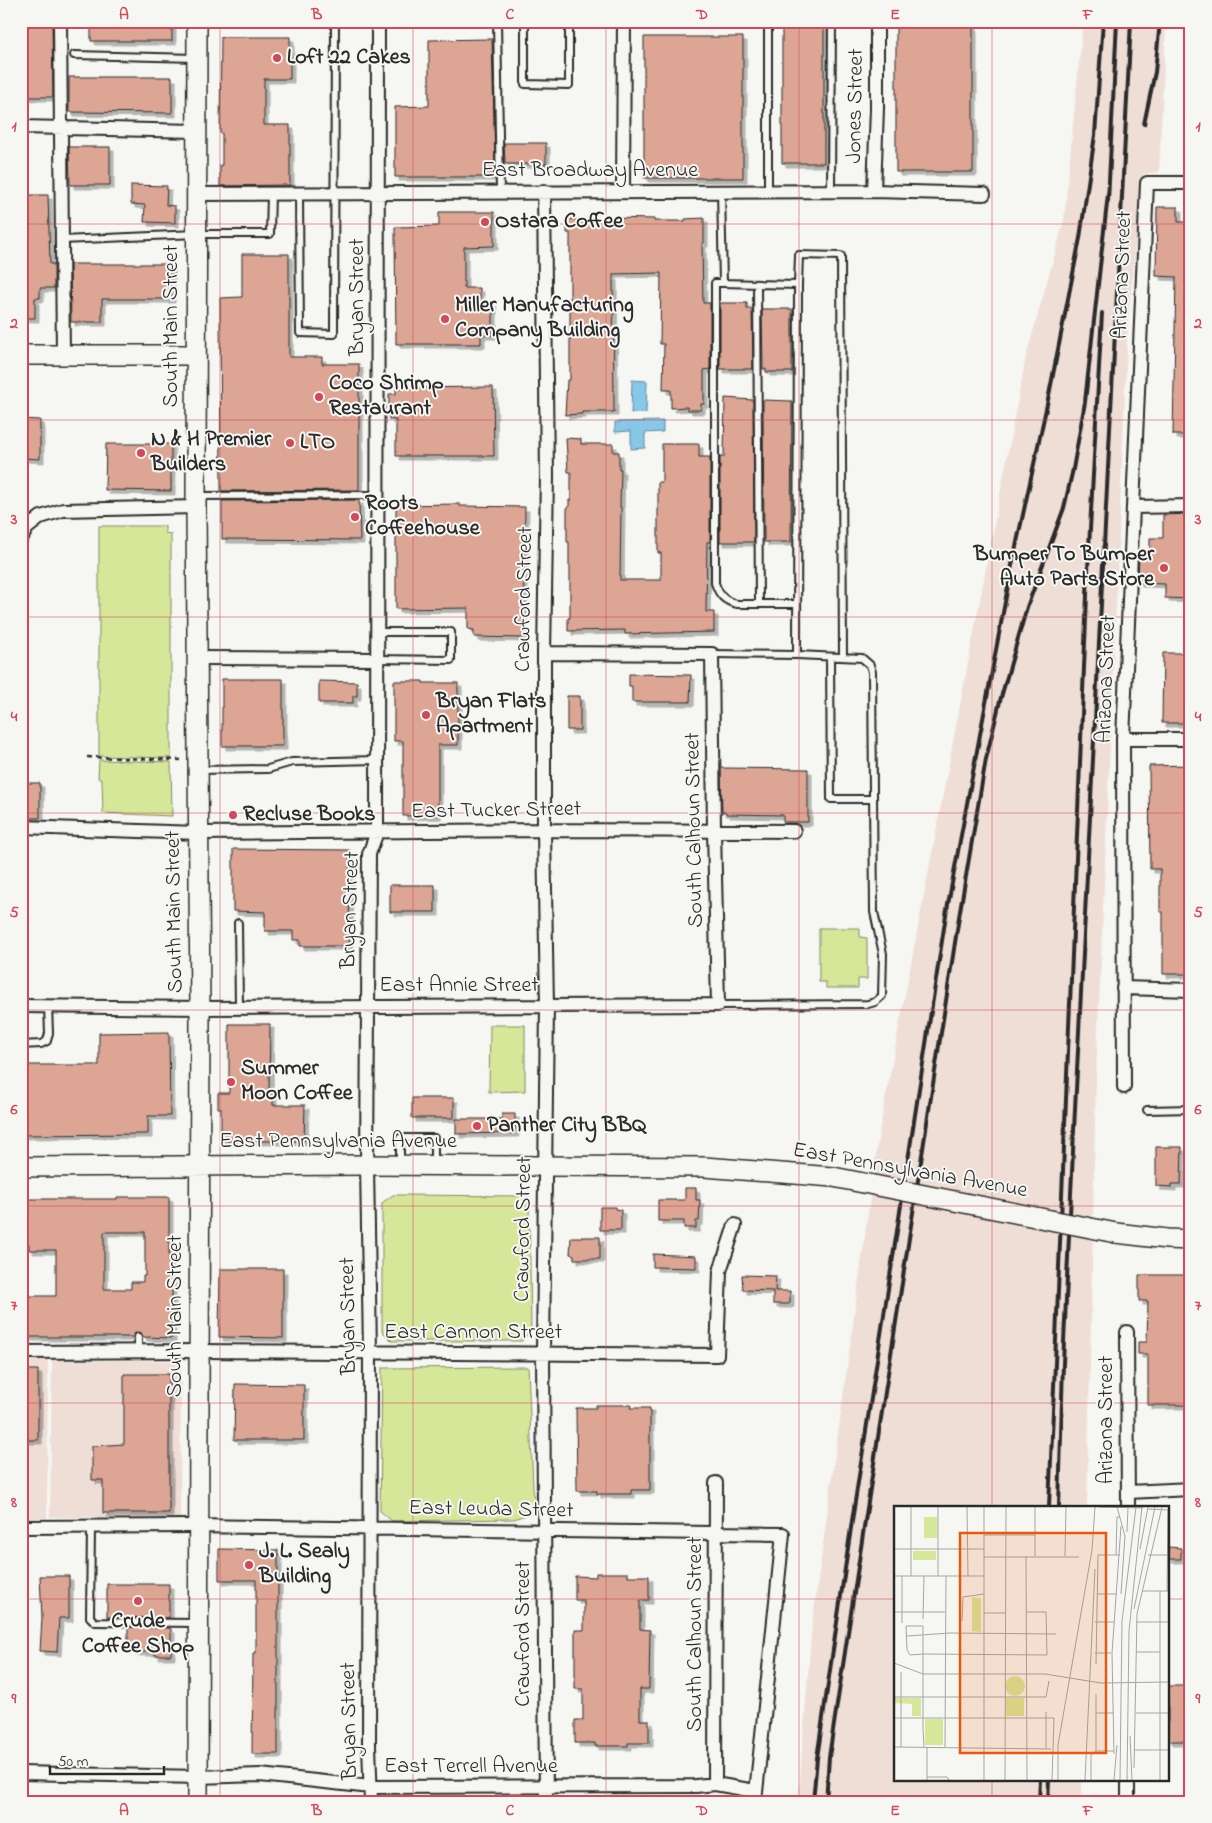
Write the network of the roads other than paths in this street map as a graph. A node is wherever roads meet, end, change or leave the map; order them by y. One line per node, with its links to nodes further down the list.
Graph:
1 (60, 21): 17 (street)
2 (197, 21): 14 (street, South Main Street)
3 (335, 21): 30 (lane)
4 (378, 21): 26 (street, Bryan Street)
5 (497, 21): 27 (lane)
6 (525, 21): 7 (lane)
7 (569, 21)
8 (624, 21): 24 (street)
9 (768, 21): 20 (lane)
10 (832, 21): 21 (lane)
11 (877, 21): 22 (street, Jones Street)
12 (1191, 41): 15 (lane)
13 (74, 56): 14 (lane)
14 (197, 58): 18 (street, South Main Street)
15 (1191, 71)
16 (21, 127): 17 (street)
17 (61, 127): 18 (street); 34 (street)
18 (196, 131): 31 (street, South Main Street)
19 (1191, 183): 44 (street, Arizona Street)
20 (768, 190): 21 (street, East Broadway Avenue); 25 (street, East Broadway Avenue)
21 (831, 190): 22 (street, East Broadway Avenue)
22 (874, 190): 32 (street, East Broadway Avenue)
23 (544, 191): 24 (street, East Broadway Avenue); 27 (street, East Broadway Avenue); 49 (street, Crawford Street)
24 (623, 191): 25 (street, East Broadway Avenue)
25 (721, 191): 35 (lane)
26 (378, 192): 27 (street, East Broadway Avenue); 30 (street, East Broadway Avenue); 41 (street, Bryan Street)
27 (500, 192)
28 (271, 193): 29 (street, East Broadway Avenue); 31 (street, East Broadway Avenue); 33 (lane)
29 (299, 193): 30 (street, East Broadway Avenue); 30 (lane)
30 (334, 193)
31 (196, 194): 33 (street, South Main Street)
32 (984, 194)
33 (196, 234): 34 (lane); 40 (street, South Main Street)
34 (62, 240): 39 (street)
35 (723, 283): 36 (lane); 46 (lane)
36 (757, 284): 37 (lane); 46 (lane)
37 (798, 285): 47 (lane); 53 (lane)
38 (21, 355): 39 (street)
39 (63, 355): 40 (street)
40 (196, 355): 42 (street, South Main Street)
41 (377, 495): 42 (lane); 48 (street, Bryan Street)
42 (196, 502): 45 (street); 54 (street, South Main Street)
43 (1191, 506): 44 (street)
44 (1134, 507): 57 (street, Arizona Street)
45 (21, 539)
46 (759, 604): 47 (lane)
47 (797, 604): 51 (lane)
48 (377, 632): 55 (street, Bryan Street); 55 (lane)
49 (544, 653): 50 (street); 62 (street, Crawford Street)
50 (712, 654): 51 (lane); 63 (street, South Calhoun Street)
51 (797, 655): 52 (lane)
52 (830, 657): 53 (lane); 60 (lane)
53 (843, 657): 60 (lane)
54 (197, 658): 55 (street); 59 (street, South Main Street)
55 (377, 659): 58 (street, Bryan Street)
56 (1191, 738): 57 (street)
57 (1124, 739): 68 (street, Arizona Street)
58 (377, 760): 59 (lane); 65 (street, Bryan Street)
59 (198, 765): 66 (street, South Main Street)
60 (873, 799): 70 (lane)
61 (21, 827): 66 (street, East Tucker Street)
62 (544, 830): 63 (street, East Tucker Street); 65 (street, East Tucker Street); 73 (street, Crawford Street)
63 (714, 831): 64 (street, East Tucker Street); 70 (street, South Calhoun Street)
64 (794, 831)
65 (377, 832): 66 (street, East Tucker Street); 74 (street, Bryan Street)
66 (198, 833): 75 (street, South Main Street)
67 (238, 923): 76 (lane)
68 (1124, 988): 69 (street); 78 (street, Arizona Street)
69 (1191, 990)
70 (718, 1005): 73 (street, East Annie Street)
71 (21, 1006): 72 (street, East Annie Street)
72 (48, 1006): 75 (street, East Annie Street); 77 (lane)
73 (546, 1006): 74 (street, East Annie Street); 85 (street, Crawford Street)
74 (367, 1007): 76 (street, East Annie Street); 81 (street, Bryan Street)
75 (200, 1008): 76 (street, East Annie Street); 83 (street, South Main Street)
76 (239, 1008)
77 (21, 1045)
78 (1124, 1087)
79 (1191, 1109): 80 (lane)
80 (1147, 1110)
81 (367, 1165): 82 (street, East Pennsylvania Avenue); 83 (street, East Pennsylvania Avenue); 94 (street, Bryan Street)
82 (400, 1165): 84 (street, East Pennsylvania Avenue); 84 (lane)
83 (200, 1166): 86 (street, East Pennsylvania Avenue); 92 (street, South Main Street)
84 (434, 1166): 85 (street, East Pennsylvania Avenue)
85 (545, 1166): 88 (street, East Pennsylvania Avenue, bridge); 95 (street, Crawford Street)
86 (21, 1167)
87 (736, 1225): 95 (street, East Cannon Street)
88 (1191, 1240)
89 (1127, 1332): 98 (street, Arizona Street)
90 (138, 1337): 91 (lane)
91 (138, 1351): 92 (street, East Cannon Street); 93 (street, East Cannon Street)
92 (200, 1351): 94 (street, East Cannon Street); 102 (street, South Main Street)
93 (21, 1352)
94 (370, 1352): 95 (street, East Cannon Street); 103 (street, Bryan Street)
95 (543, 1353): 104 (street, Crawford Street)
96 (716, 1483): 105 (street, South Calhoun Street)
97 (1191, 1489): 98 (street)
98 (1128, 1492): 99 (street, Arizona Street)
99 (1128, 1506)
100 (21, 1528): 101 (street, East Leuda Street)
101 (91, 1528): 102 (street, East Leuda Street); 106 (lane)
102 (200, 1528): 103 (street, East Leuda Street); 106 (street, South Main Street)
103 (370, 1529): 104 (street, East Leuda Street); 112 (street, Bryan Street)
104 (543, 1531): 105 (street, East Leuda Street); 111 (street, Crawford Street)
105 (717, 1532): 110 (street, South Calhoun Street); 113 (street, East Leuda Street)
106 (199, 1624): 108 (street, South Main Street)
107 (21, 1773): 108 (street, East Terrell Avenue)
108 (198, 1777): 112 (street, East Terrell Avenue); 114 (street, South Main Street)
109 (1128, 1780): 117 (street)
110 (715, 1784): 111 (street, East Terrell Avenue); 113 (street, East Terrell Avenue)
111 (545, 1786): 112 (street, East Terrell Avenue); 116 (street, Crawford Street)
112 (371, 1788): 115 (street, Bryan Street)
113 (755, 1797)
114 (198, 1802)
115 (371, 1802)
116 (546, 1802)
117 (1128, 1802)

